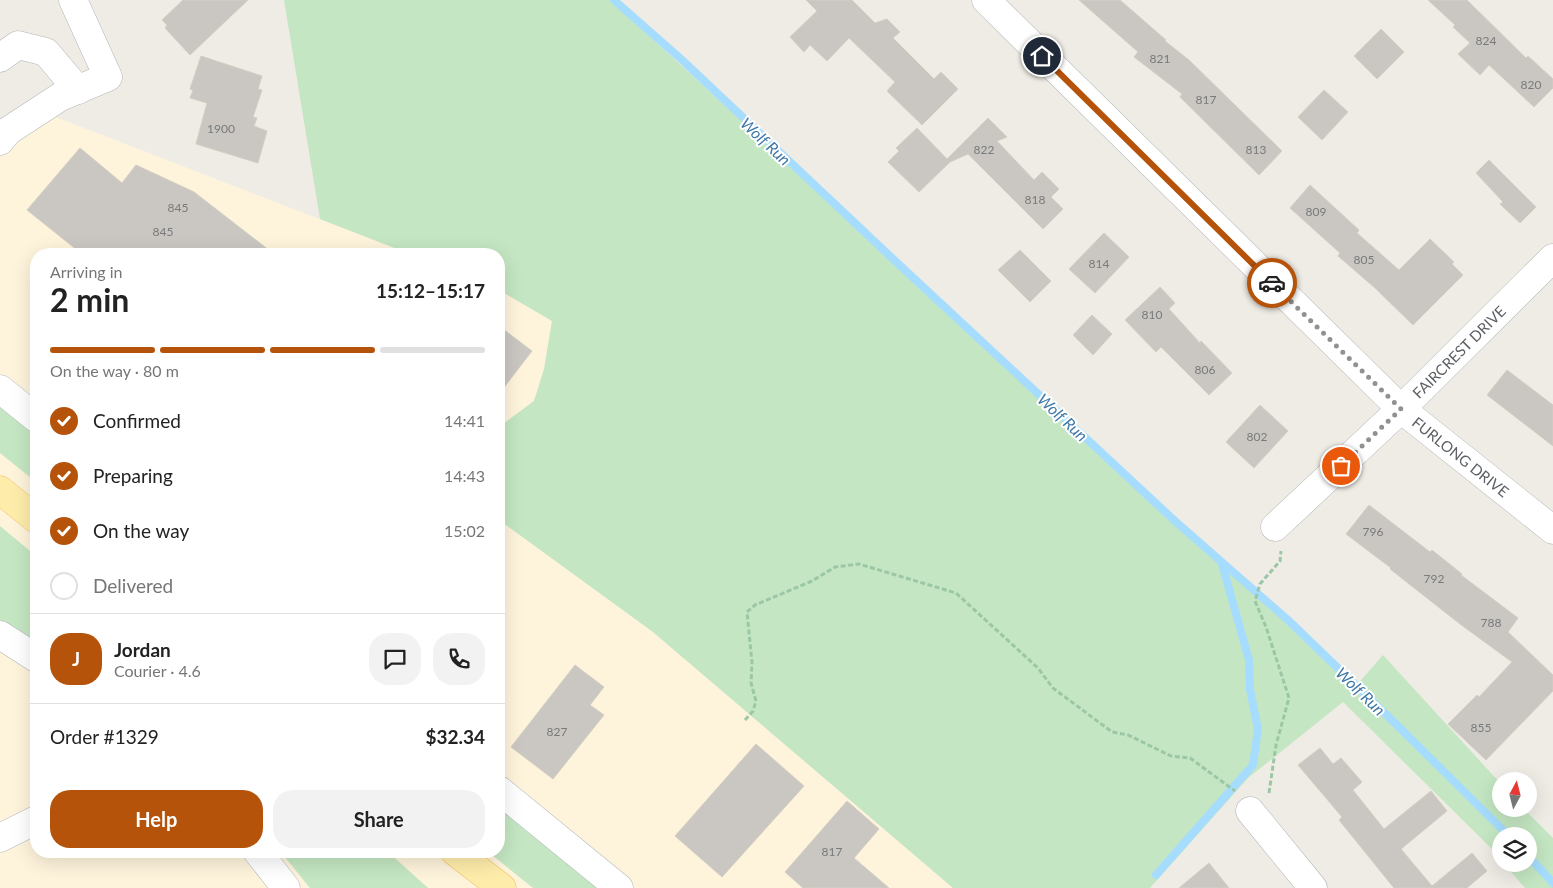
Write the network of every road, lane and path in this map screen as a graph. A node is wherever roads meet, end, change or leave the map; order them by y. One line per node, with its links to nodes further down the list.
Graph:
1 (73, 0): 4 (street)
2 (986, 0): 8 (street, FURLONG DRIVE)
3 (0, 58): 4 (street)
4 (78, 90): 5 (street)
5 (2, 133)
6 (1553, 258): 8 (street, FAIRCREST DRIVE)
7 (0, 389): 9 (street)
8 (1401, 409): 12 (street, FURLONG DRIVE); 13 (street, FAIRCREST DRIVE)
9 (30, 413)
10 (0, 490): 11 (main road)
11 (30, 514)
12 (1553, 530)
13 (1278, 539): 18 (path)
14 (0, 635): 15 (street)
15 (30, 654)
16 (744, 720): 18 (path)
17 (505, 795): 25 (street)
18 (1243, 802): 26 (street)
19 (30, 823): 20 (street)
20 (0, 838)
21 (262, 858): 23 (street)
22 (463, 858): 24 (main road)
23 (286, 888)
24 (502, 888)
25 (619, 888)
26 (1313, 888)

